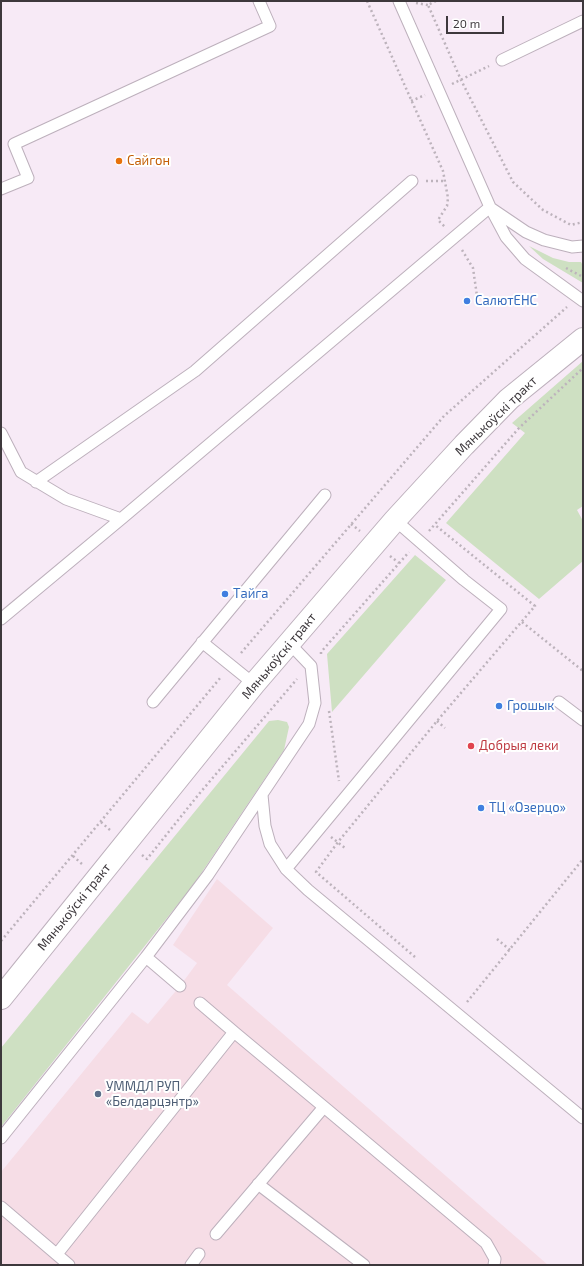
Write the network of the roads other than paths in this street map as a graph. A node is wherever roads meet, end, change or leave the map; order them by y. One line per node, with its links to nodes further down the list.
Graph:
1 (260, 1): 6 (lane)
2 (399, 1): 7 (lane)
3 (583, 21): 4 (lane)
4 (502, 60)
5 (412, 181): 13 (lane)
6 (1, 189)
7 (490, 207): 8 (lane); 10 (lane); 15 (lane)
8 (578, 247): 9 (lane)
9 (583, 254)
10 (583, 301)
11 (583, 339): 16 (street, Мянькоўскі тракт)
12 (1, 433): 13 (lane)
13 (36, 482): 15 (lane)
14 (325, 495): 18 (lane)
15 (120, 519): 17 (lane)
16 (396, 520): 19 (street, Мянькоўскі тракт); 25 (lane)
17 (1, 619)
18 (202, 642): 20 (lane); 21 (lane)
19 (289, 643): 20 (street, Мянькоўскі тракт); 24 (lane)
20 (254, 684): 28 (street, Мянькоўскі тракт)
21 (152, 702)
22 (559, 702): 23 (lane)
23 (583, 720)
24 (262, 795): 25 (lane); 26 (lane)
25 (286, 869): 32 (lane)
26 (146, 957): 27 (lane); 33 (lane)
27 (180, 986)
28 (1, 998)
29 (200, 1003): 30 (lane)
30 (234, 1032): 31 (lane); 37 (lane)
31 (324, 1107): 34 (lane); 42 (lane)
32 (583, 1118)
33 (1, 1138)
34 (258, 1184): 36 (lane); 41 (lane)
35 (1, 1207): 37 (lane)
36 (216, 1234)
37 (58, 1254): 39 (lane)
38 (199, 1254): 40 (lane)
39 (69, 1265)
40 (191, 1265)
41 (364, 1265)
42 (494, 1265)

